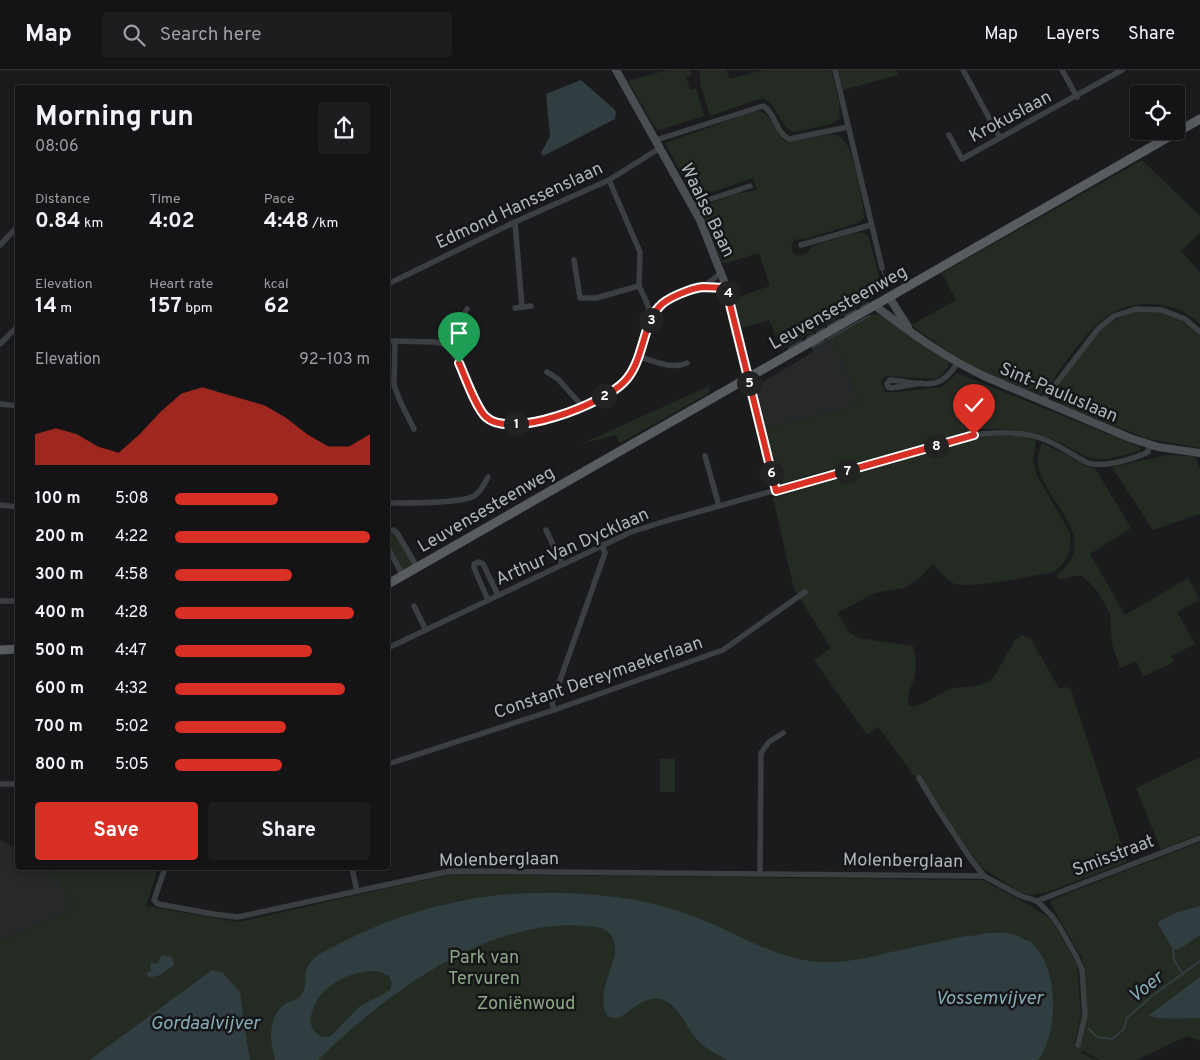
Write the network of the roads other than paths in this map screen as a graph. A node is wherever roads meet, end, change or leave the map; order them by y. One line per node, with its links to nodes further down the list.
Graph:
1 (616, 70): 11 (street, Waalse Baan)
2 (835, 70): 8 (street)
3 (963, 70): 10 (street)
4 (1062, 70): 6 (street)
5 (1122, 70): 6 (street, Krokuslaan)
6 (1077, 97): 10 (street, Krokuslaan)
7 (1200, 119): 28 (main road, Leuvensesteenweg)
8 (848, 127): 11 (street); 17 (street)
9 (948, 135): 10 (street, Krokuslaan)
10 (1000, 138)
11 (656, 140): 12 (street, Waalse Baan)
12 (660, 148): 13 (street, Edmond Hanssenslaan); 15 (street, Waalse Baan)
13 (609, 180): 16 (street, Edmond Hanssenslaan); 25 (street)
14 (750, 186): 15 (street)
15 (693, 205): 23 (street, Waalse Baan)
16 (515, 222): 24 (street, Edmond Hanssenslaan); 32 (street)
17 (871, 225): 20 (street); 22 (street)
18 (15, 229): 19 (street)
19 (0, 245)
20 (801, 245)
21 (574, 260): 25 (street)
22 (882, 268)
23 (721, 273): 26 (street); 27 (street, Waalse Baan)
24 (390, 283)
25 (639, 286): 29 (street)
26 (702, 287): 27 (street); 33 (street)
27 (726, 288): 48 (street, Waalse Baan)
28 (889, 297): 30 (main road, Leuvensesteenweg); 39 (street, Sint-Pauluslaan)
29 (647, 303): 33 (street); 36 (street)
30 (874, 305): 39 (street, Sint-Pauluslaan); 48 (main road, Leuvensesteenweg)
31 (531, 306): 32 (street)
32 (522, 307): 34 (street)
33 (659, 307): 36 (street)
34 (515, 308)
35 (467, 309): 43 (street)
36 (652, 319): 44 (street)
37 (15, 329): 42 (street)
38 (1200, 332): 50 (street)
39 (916, 336): 46 (street, Sint-Pauluslaan)
40 (390, 341): 41 (street)
41 (395, 341): 43 (street); 54 (street)
42 (0, 344)
43 (447, 345): 53 (street)
44 (639, 357): 45 (street); 53 (street)
45 (687, 363)
46 (957, 363): 49 (street); 50 (street, Sint-Pauluslaan)
47 (547, 372): 53 (street)
48 (748, 378): 59 (street, Waalse Baan); 69 (main road, Leuvensesteenweg)
49 (921, 383): 49 (street)
50 (1042, 402): 55 (street, Sint-Pauluslaan)
51 (0, 404): 52 (street)
52 (15, 406)
53 (582, 408)
54 (414, 429)
55 (1150, 445): 56 (street, Sint-Pauluslaan); 59 (street, Arthur Van Dycklaan)
56 (1200, 453)
57 (705, 456): 62 (street)
58 (488, 476): 60 (street)
59 (776, 491): 62 (street, Arthur Van Dycklaan)
60 (390, 503)
61 (0, 506): 63 (street)
62 (719, 506): 66 (street, Arthur Van Dycklaan)
63 (15, 507)
64 (546, 530): 68 (street)
65 (390, 531): 69 (street)
66 (602, 545): 68 (street, Arthur Van Dycklaan); 82 (street)
67 (390, 552): 70 (street)
68 (562, 564): 73 (street, Arthur Van Dycklaan)
69 (417, 567): 70 (main road, Leuvensesteenweg)
70 (402, 576): 71 (main road, Leuvensesteenweg)
71 (390, 583)
72 (805, 592): 82 (street, Constant Dereymaekerlaan)
73 (498, 595): 74 (street, Arthur Van Dycklaan); 74 (street)
74 (488, 600): 78 (street, Arthur Van Dycklaan)
75 (0, 601): 76 (street)
76 (15, 601)
77 (414, 606): 78 (street)
78 (426, 630): 79 (street, Arthur Van Dycklaan)
79 (390, 647)
80 (15, 649): 81 (main road)
81 (0, 650)
82 (554, 710): 84 (street, Constant Dereymaekerlaan)
83 (783, 733): 91 (street)
84 (390, 763)
85 (919, 778): 92 (street)
86 (0, 784): 87 (street)
87 (15, 784)
88 (1200, 838): 94 (street, Smisstraat)
89 (164, 870): 93 (street, Molenberglaan)
90 (352, 870): 93 (street)
91 (760, 874): 92 (street, Molenberglaan); 93 (street, Molenberglaan)
92 (984, 876): 94 (street)
93 (357, 891)
94 (1037, 901): 95 (street)
95 (1078, 1045)

